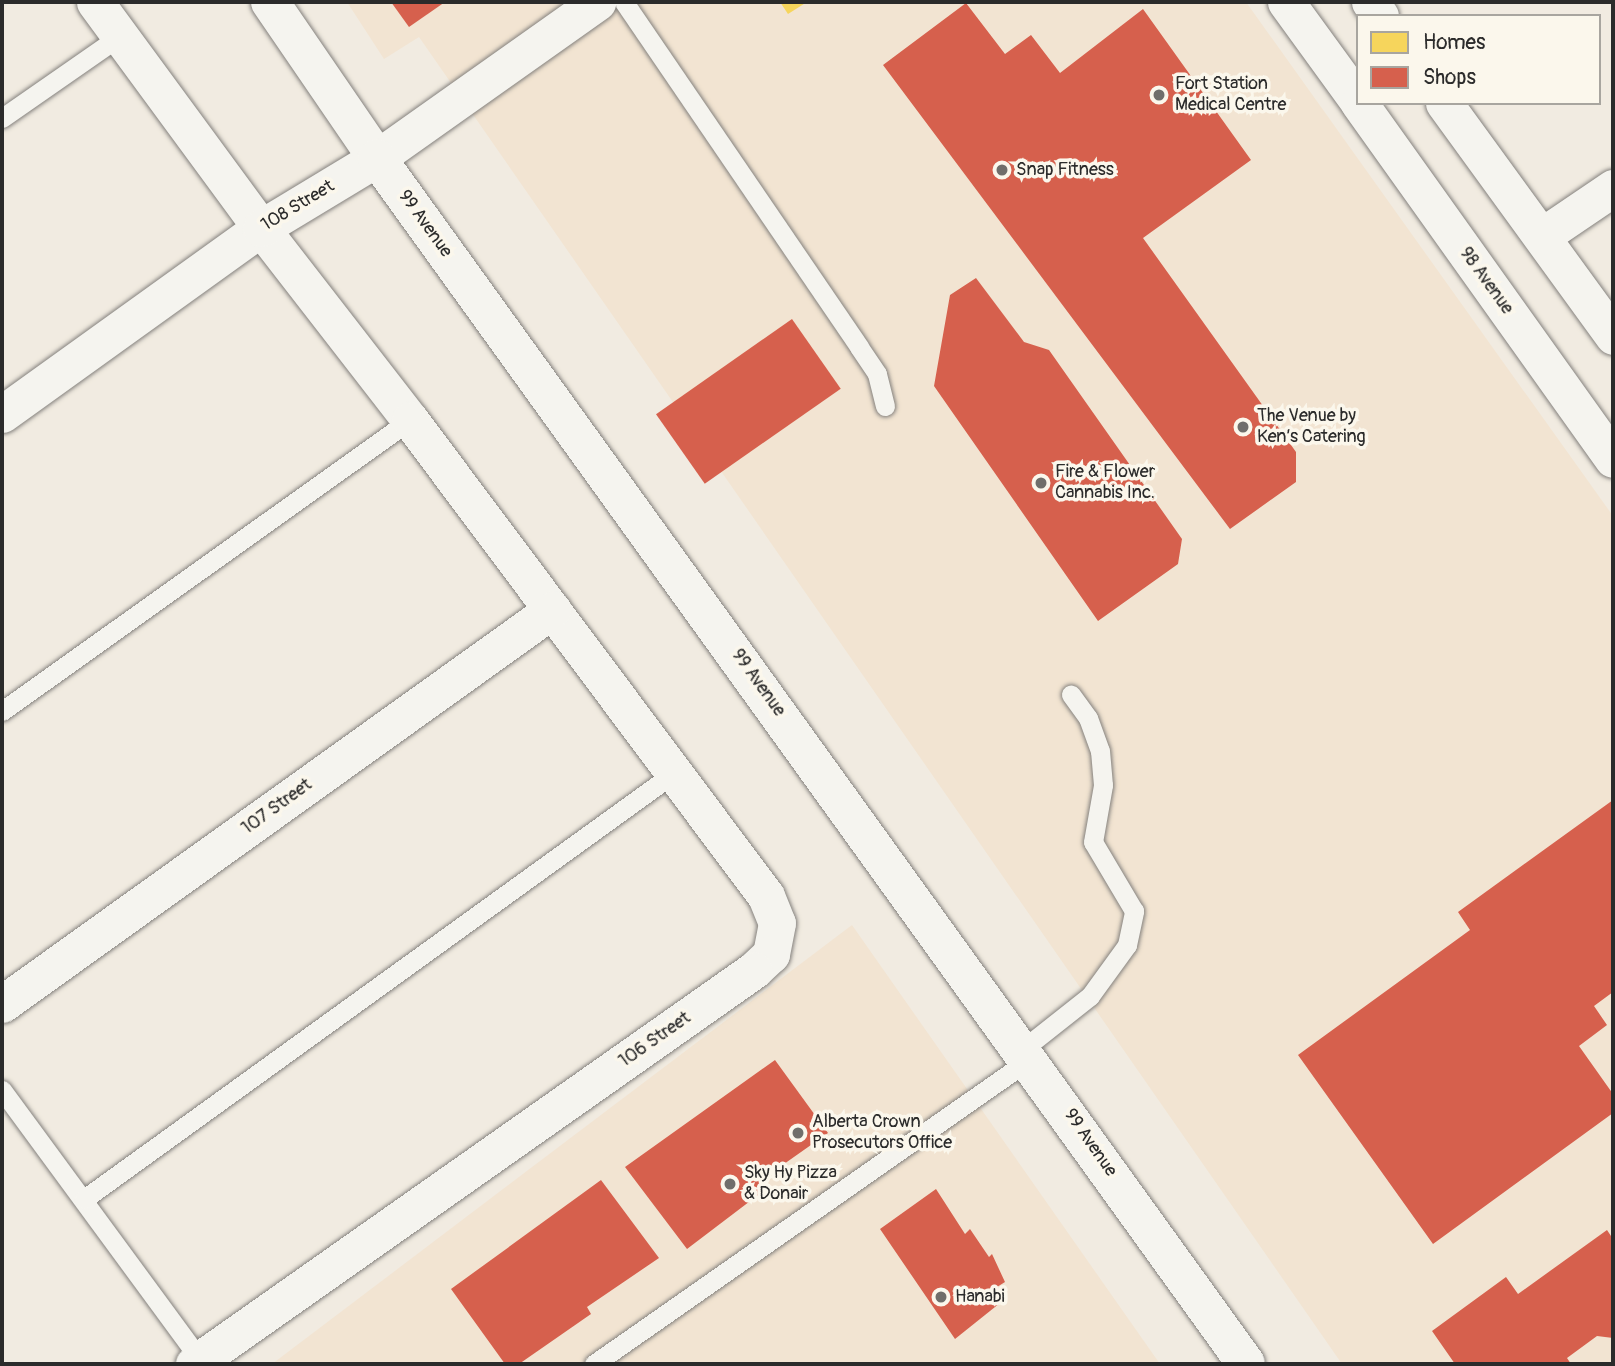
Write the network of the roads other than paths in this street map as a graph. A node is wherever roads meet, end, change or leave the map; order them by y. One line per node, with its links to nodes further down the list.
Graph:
1 (95, 2): 6 (street, 106 Street)
2 (270, 2): 11 (main road, 99 Avenue)
3 (597, 2): 11 (street, 108 Street)
4 (624, 2): 16 (lane)
5 (1286, 2): 7 (street, 98 Avenue)
6 (120, 36): 10 (lane); 13 (street, 106 Street)
7 (1356, 99)
8 (1360, 105): 19 (street, 98 Avenue)
9 (1445, 105): 14 (street)
10 (2, 118)
11 (377, 158): 13 (street, 108 Street); 25 (main road, 99 Avenue)
12 (1613, 188): 14 (street)
13 (261, 228): 17 (street, 108 Street); 18 (street, 106 Street)
14 (1542, 236): 15 (street)
15 (1613, 336)
16 (885, 406)
17 (2, 414)
18 (411, 420): 20 (street, 106 Street); 22 (lane)
19 (1613, 459)
20 (552, 610): 23 (street, 106 Street); 24 (street, 107 Street)
21 (1071, 695): 25 (lane)
22 (2, 711)
23 (674, 773): 27 (lane); 28 (street, 106 Street)
24 (2, 1004)
25 (1027, 1054): 29 (lane); 30 (main road, 99 Avenue)
26 (2, 1090): 27 (lane)
27 (84, 1199): 28 (lane)
28 (197, 1362)
29 (594, 1364)
30 (1247, 1364)

